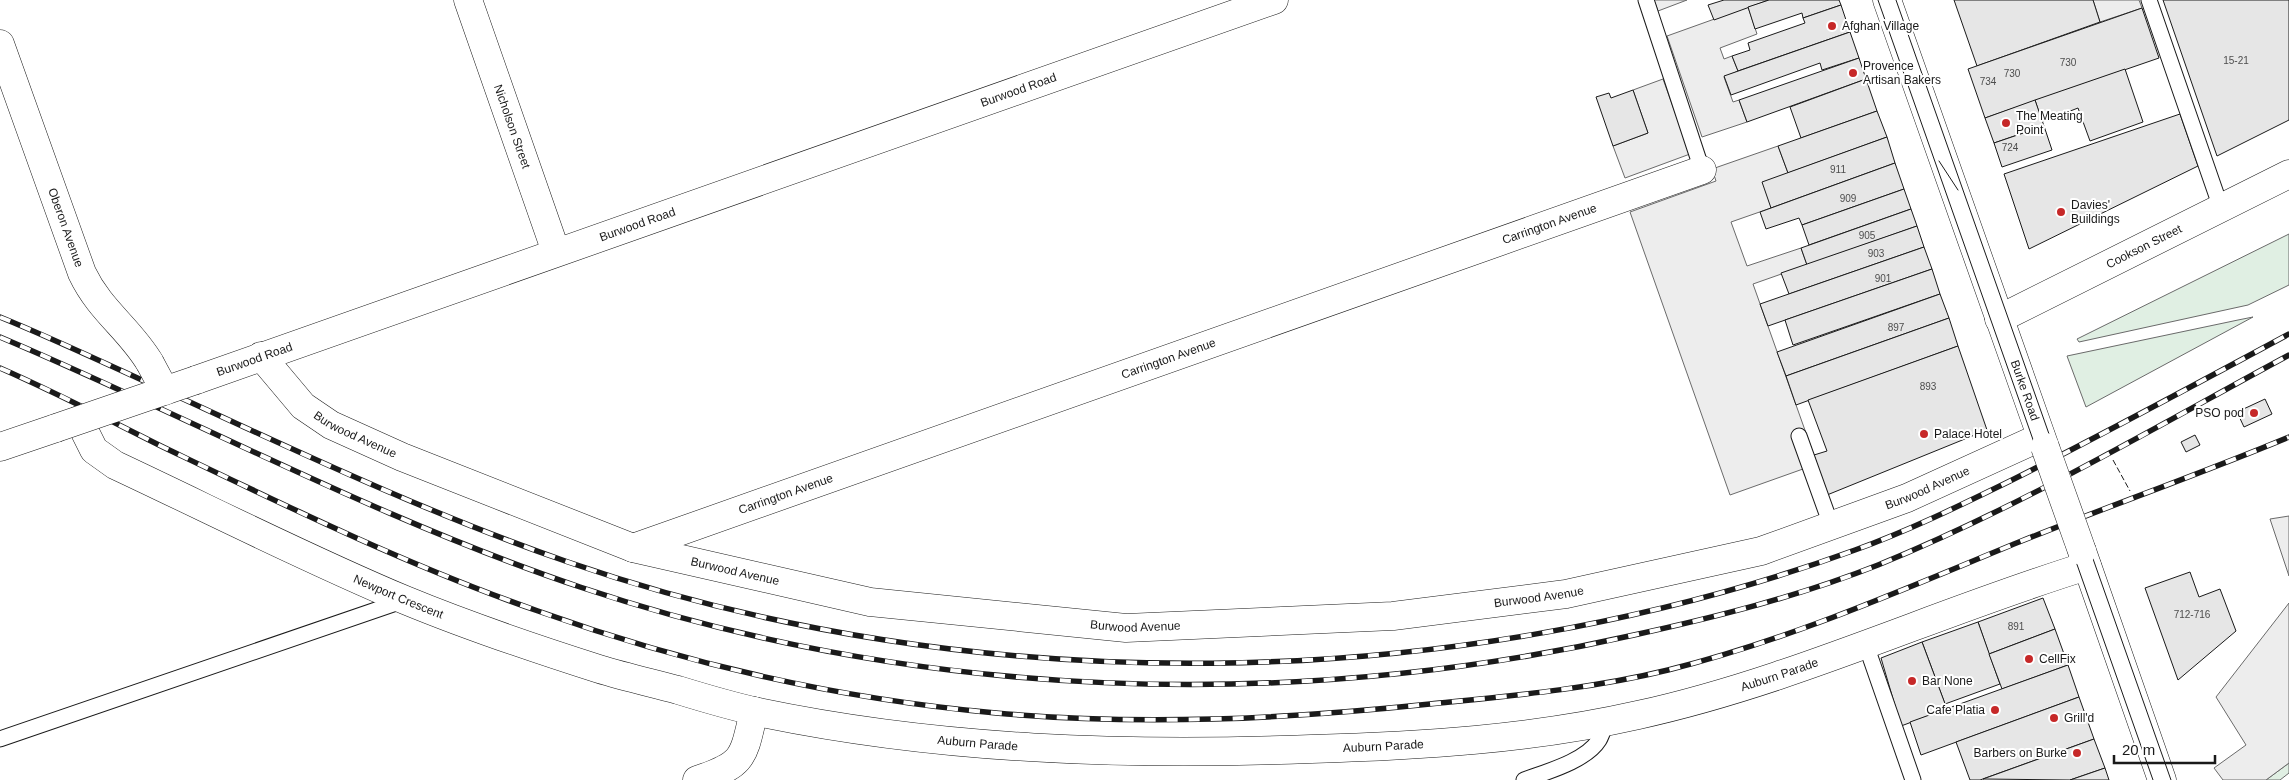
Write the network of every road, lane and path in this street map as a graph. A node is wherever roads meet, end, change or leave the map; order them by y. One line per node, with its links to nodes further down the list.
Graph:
1 (468, 0): 11 (street, Nicholson Street)
2 (1274, 0): 11 (street, Burwood Road)
3 (1646, 0): 8 (lane)
4 (1887, 0): 12 (street, Burke Road)
5 (2149, 0): 10 (lane)
6 (0, 44): 7 (street, Oberon Avenue)
7 (9, 100): 14 (street, Oberon Avenue, bridge)
8 (1702, 170): 20 (street, Carrington Avenue)
9 (2289, 174): 10 (street, Cookson Street)
10 (2221, 208): 12 (street, Cookson Street)
11 (556, 252): 13 (street, Burwood Road)
12 (1999, 319): 17 (street, Burke Road)
13 (261, 356): 14 (street, Burwood Road, bridge); 20 (street, Burwood Avenue)
14 (165, 391): 15 (street, Burwood Road, bridge)
15 (74, 429): 18 (street, Burwood Road); 22 (street, Newport Crescent)
16 (1799, 436): 19 (lane)
17 (2043, 442): 19 (street, Burwood Avenue); 21 (street, Burke Road, bridge)
18 (0, 447)
19 (1831, 525): 20 (street, Burwood Avenue)
20 (633, 548)
21 (2085, 558): 23 (street, Auburn Parade); 30 (street, Burke Road)
22 (405, 600): 24 (street, Newport Crescent); 26 (lane)
23 (1866, 645): 25 (street, Auburn Parade); 29 (lane)
24 (754, 711): 25 (street, Auburn Parade); 27 (street)
25 (1606, 722): 28 (lane)
26 (0, 739)
27 (697, 780)
28 (1524, 780)
29 (1914, 780)
30 (2162, 780)

